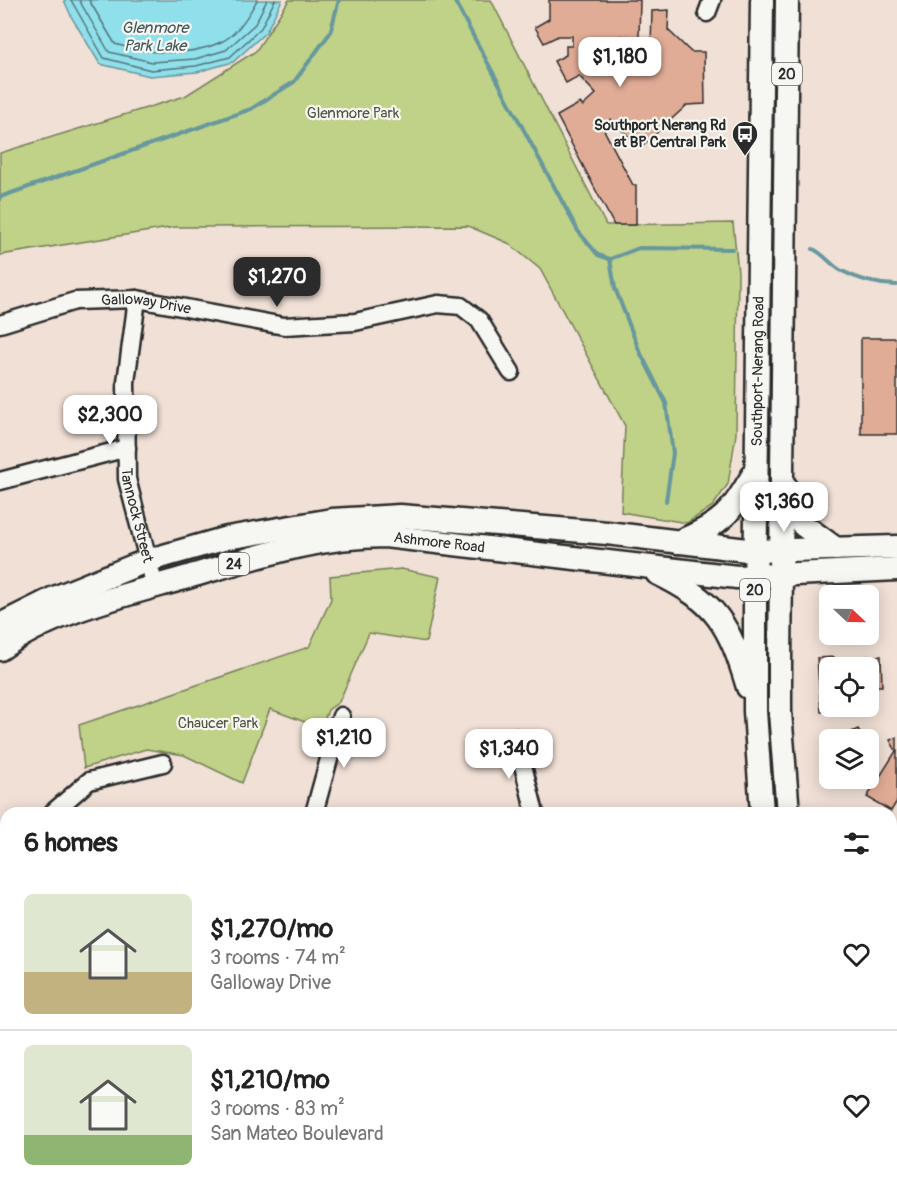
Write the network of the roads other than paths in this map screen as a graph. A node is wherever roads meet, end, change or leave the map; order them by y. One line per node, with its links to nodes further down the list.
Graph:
1 (762, 0): 7 (main road, Southport-Nerang Road / 20)
2 (787, 0): 8 (main road, Southport-Nerang Road / 20)
3 (137, 299): 4 (street, Galloway Drive); 5 (street, Galloway Drive); 6 (street, Tannock Street)
4 (0, 324)
5 (510, 372)
6 (127, 448): 9 (street); 14 (street, Tannock Street)
7 (757, 469): 10 (main road); 13 (main road, Southport-Nerang Road / 20)
8 (782, 478): 12 (main road); 15 (main road, Southport-Nerang Road / 20)
9 (0, 481)
10 (677, 542): 13 (main road, Ashmore Road / 24); 14 (main road, Ashmore Road / 24)
11 (897, 547): 12 (main road, Ashmore Road)
12 (836, 549): 15 (main road, Ashmore Road)
13 (755, 551): 15 (main road, Ashmore Road / 24); 19 (main road, Southport-Nerang Road / 20)
14 (146, 561): 20 (street, Tannock Street); 22 (main road, Ashmore Road / 24)
15 (781, 563): 18 (main road, Ashmore Road); 19 (main road, Ashmore Road / 24); 21 (main road, Southport-Nerang Road / 20)
16 (645, 568): 19 (main road, Ashmore Road / 24); 20 (main road, Ashmore Road / 24); 24 (main road)
17 (897, 568): 18 (main road, Ashmore Road)
18 (829, 570): 21 (main road)
19 (755, 576): 24 (main road, Southport-Nerang Road / 20)
20 (155, 587): 23 (main road, Ashmore Road / 24)
21 (781, 608): 32 (main road, Southport-Nerang Road / 20)
22 (0, 625)
23 (0, 649)
24 (756, 711): 31 (main road, Southport-Nerang Road / 20)
25 (341, 716): 29 (street)
26 (516, 738): 30 (street)
27 (163, 763): 28 (street)
28 (59, 807)
29 (316, 807)
30 (533, 807)
31 (762, 807)
32 (788, 807)

